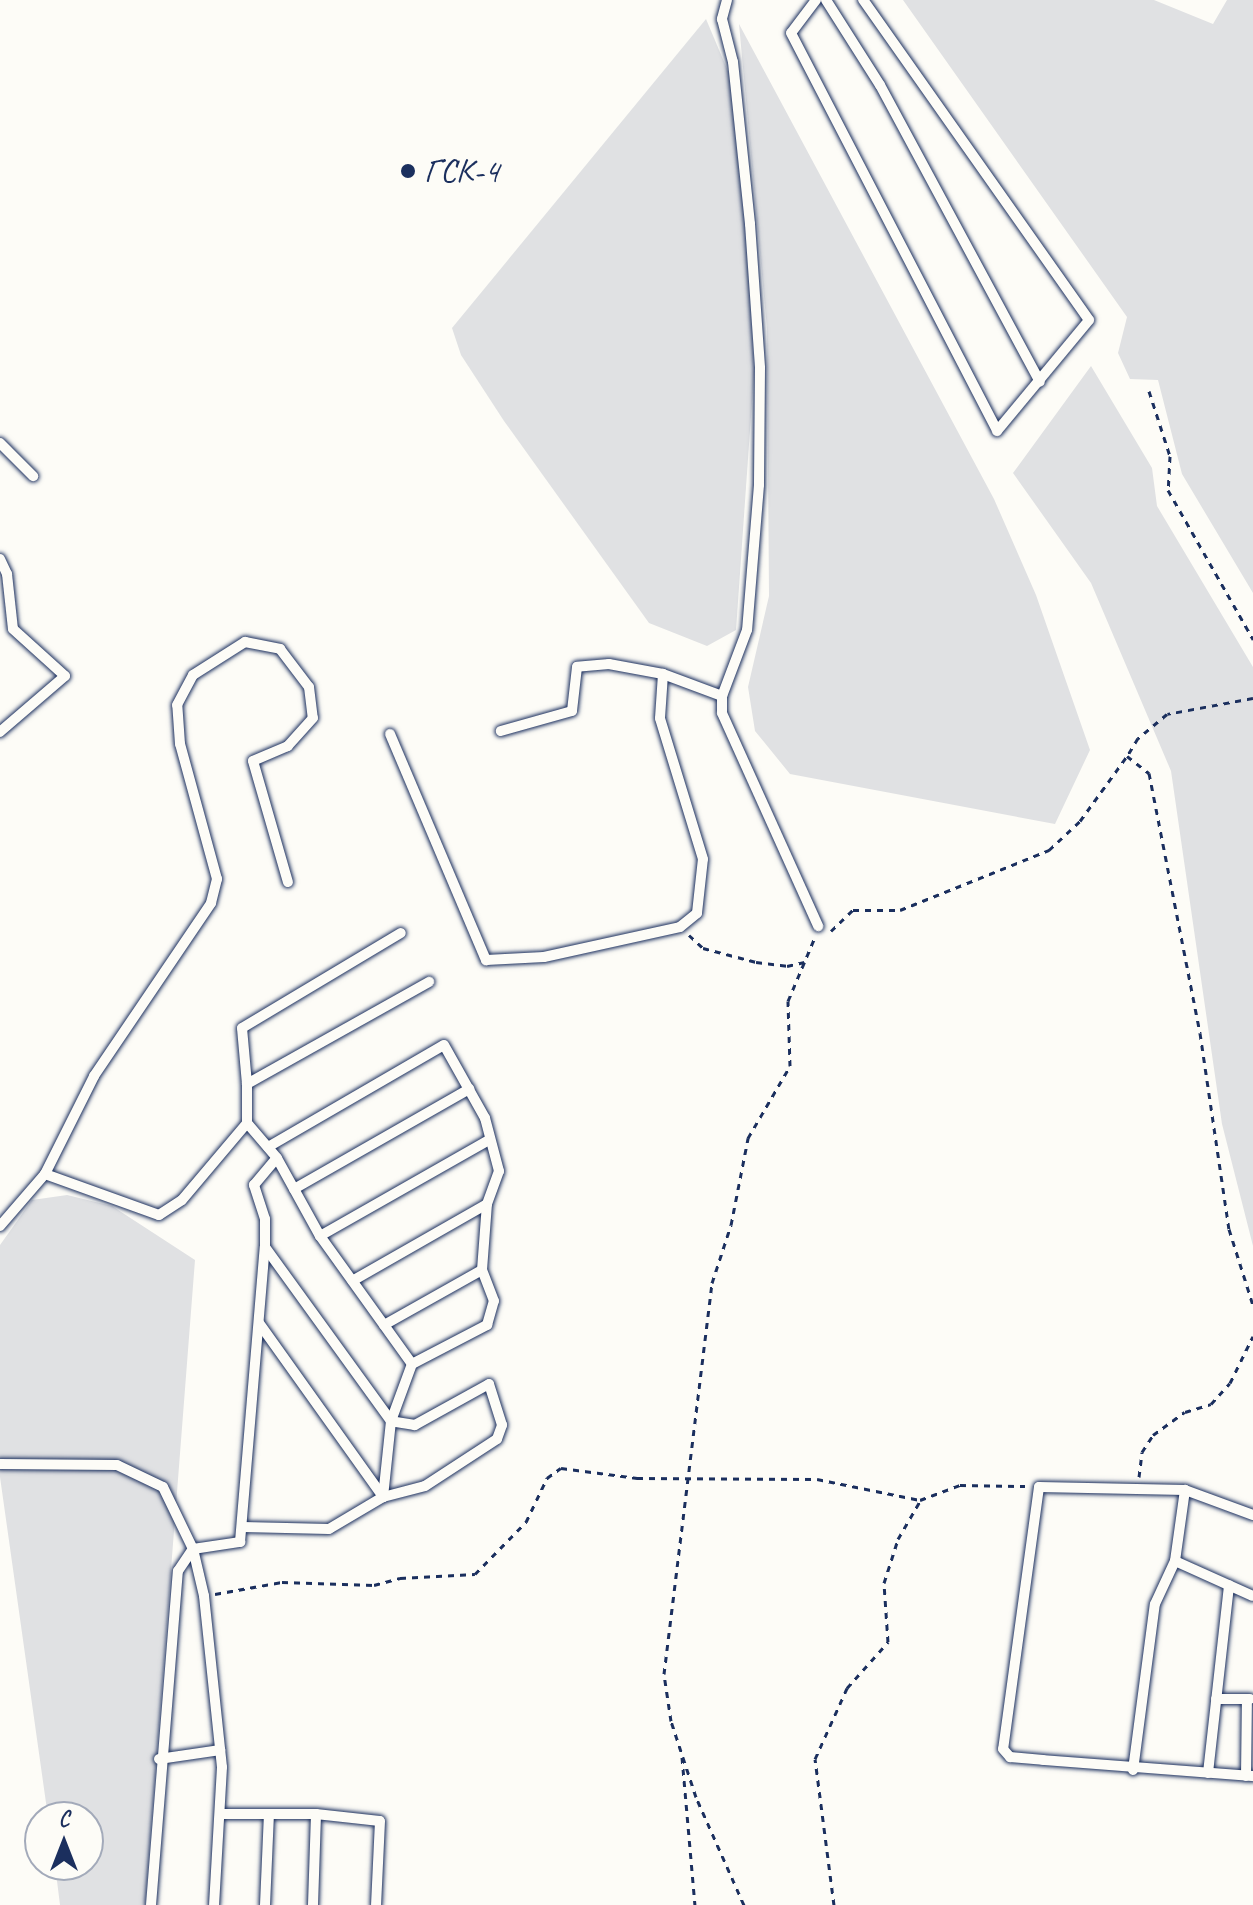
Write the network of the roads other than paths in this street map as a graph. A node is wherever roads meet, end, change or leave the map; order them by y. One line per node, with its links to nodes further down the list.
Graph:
1 (727, 0): 12 (lane)
2 (816, 0): 5 (lane)
3 (826, 0): 5 (lane)
4 (863, 0): 5 (lane)
5 (1040, 382)
6 (0, 443): 7 (lane)
7 (33, 476)
8 (0, 559): 9 (lane)
9 (7, 610): 10 (lane); 14 (lane)
10 (0, 621)
11 (663, 674): 12 (lane); 13 (lane); 15 (lane)
12 (722, 696): 17 (lane)
13 (501, 731)
14 (0, 732)
15 (390, 734)
16 (288, 882): 26 (lane)
17 (818, 926)
18 (401, 933): 20 (lane)
19 (429, 982): 20 (lane)
20 (247, 1084): 22 (lane)
21 (469, 1089): 23 (lane); 24 (lane); 27 (lane)
22 (247, 1123): 24 (lane); 26 (lane)
23 (487, 1141): 28 (lane); 30 (lane)
24 (268, 1147): 25 (lane)
25 (277, 1158): 27 (lane); 31 (lane)
26 (45, 1174): 29 (lane)
27 (294, 1189): 30 (lane)
28 (487, 1204): 32 (lane); 33 (lane)
29 (0, 1226)
30 (320, 1236): 33 (lane)
31 (265, 1247): 34 (lane); 37 (lane)
32 (482, 1270): 35 (lane); 36 (lane)
33 (352, 1281): 35 (lane)
34 (259, 1323): 40 (lane); 42 (lane)
35 (384, 1325): 36 (lane)
36 (412, 1364): 37 (lane)
37 (391, 1421): 40 (lane); 40 (lane)
38 (0, 1464): 43 (lane)
39 (1185, 1490): 41 (lane); 44 (lane); 51 (lane)
40 (383, 1497): 42 (lane)
41 (1253, 1515)
42 (243, 1527): 43 (lane)
43 (193, 1549): 49 (lane); 50 (lane)
44 (1175, 1561): 45 (lane); 51 (lane)
45 (1229, 1585): 46 (lane); 47 (lane)
46 (1253, 1596)
47 (1216, 1699): 48 (lane); 52 (lane)
48 (1250, 1699): 53 (lane)
49 (220, 1750): 50 (lane); 54 (lane)
50 (159, 1759): 57 (lane)
51 (1133, 1770): 52 (lane)
52 (1208, 1773): 53 (lane)
53 (1250, 1776)
54 (223, 1814): 55 (lane); 58 (lane)
55 (269, 1814): 56 (lane); 59 (lane)
56 (316, 1814): 60 (lane); 61 (lane)
57 (151, 1905)
58 (214, 1905)
59 (265, 1905)
60 (313, 1905)
61 (376, 1905)

